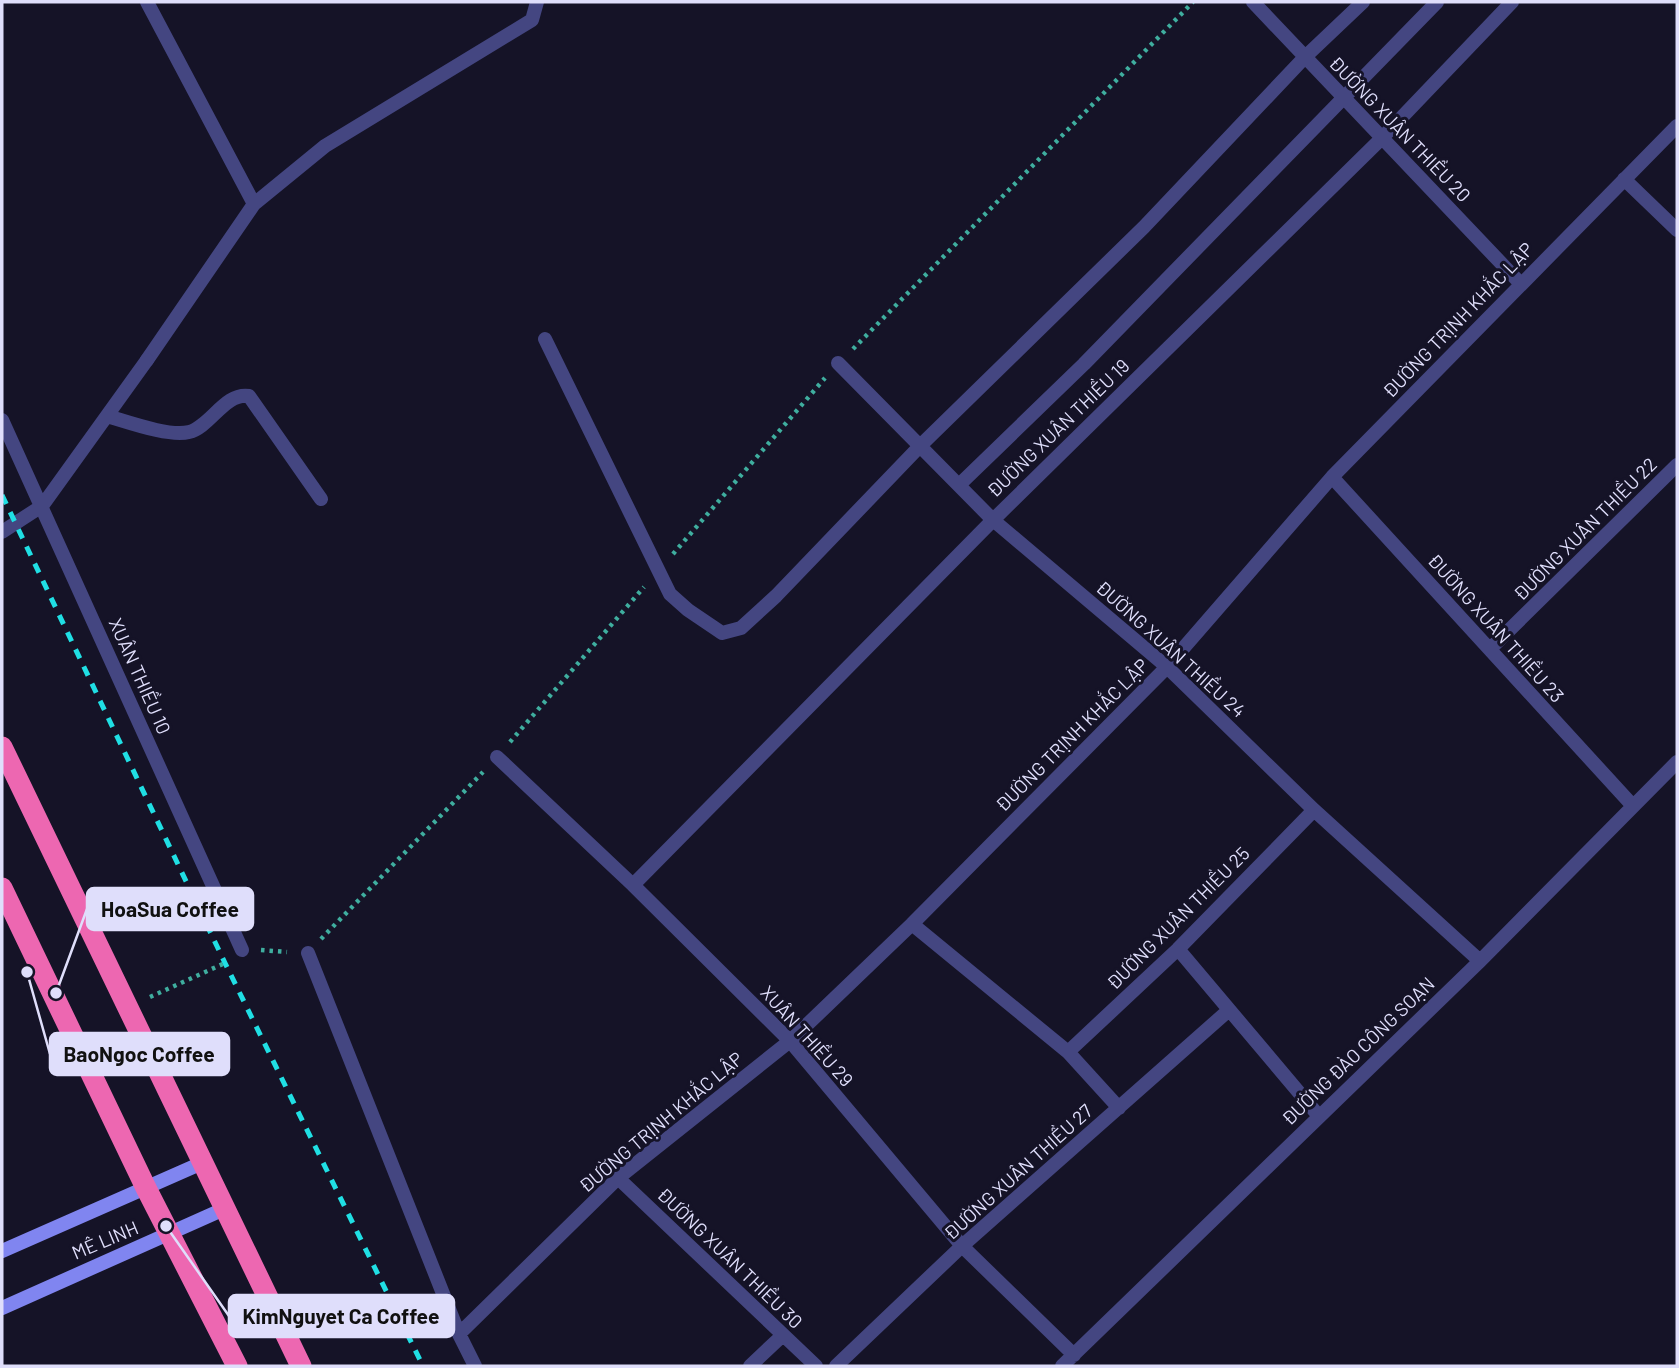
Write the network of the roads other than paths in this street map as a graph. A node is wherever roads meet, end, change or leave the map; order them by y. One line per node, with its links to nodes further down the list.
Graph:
1 (147, 2): 12 (street)
2 (537, 2): 12 (street)
3 (1252, 2): 7 (street, ĐƯỜNG XUÂN THIỀU 20)
4 (1363, 2): 7 (street)
5 (1437, 2): 8 (street)
6 (1512, 2): 10 (street, ĐƯỜNG XUÂN THIỀU 19)
7 (1305, 57): 8 (street, ĐƯỜNG XUÂN THIỀU 20); 19 (street)
8 (1342, 96): 10 (street, ĐƯỜNG XUÂN THIỀU 20); 22 (street)
9 (1677, 127): 11 (street, ĐƯỜNG TRỊNH KHẮC LẬP)
10 (1382, 138): 14 (street, ĐƯỜNG XUÂN THIỀU 20); 25 (street, ĐƯỜNG XUÂN THIỀU 19)
11 (1625, 179): 13 (street); 14 (street, ĐƯỜNG TRỊNH KHẮC LẬP)
12 (254, 204): 17 (street)
13 (1677, 230)
14 (1520, 283): 21 (street, ĐƯỜNG TRỊNH KHẮC LẬP)
15 (545, 339): 19 (street)
16 (838, 363): 19 (street, ĐƯỜNG XUÂN THIỀU 24)
17 (107, 416): 23 (street); 24 (street)
18 (2, 419): 24 (street, XUÂN THIỀU 10)
19 (921, 445): 22 (street, ĐƯỜNG XUÂN THIỀU 24)
20 (1677, 465): 27 (street, ĐƯỜNG XUÂN THIỀU 22)
21 (1332, 477): 27 (street, ĐƯỜNG XUÂN THIỀU 23); 28 (street, ĐƯỜNG TRỊNH KHẮC LẬP)
22 (959, 485): 25 (street, ĐƯỜNG XUÂN THIỀU 24)
23 (321, 499)
24 (42, 506): 26 (street); 38 (street, XUÂN THIỀU 10)
25 (993, 520): 28 (street, ĐƯỜNG XUÂN THIỀU 24); 34 (street, ĐƯỜNG XUÂN THIỀU 19)
26 (2, 532)
27 (1490, 649): 32 (street, ĐƯỜNG XUÂN THIỀU 23)
28 (1167, 667): 33 (street, ĐƯỜNG XUÂN THIỀU 24); 36 (street, ĐƯỜNG TRỊNH KHẮC LẬP)
29 (2, 747): 46 (highway)
30 (498, 757): 34 (street, XUÂN THIỀU 29)
31 (1677, 762): 32 (street, ĐƯỜNG ĐÀO CÔNG SOẠN)
32 (1633, 806): 40 (street, ĐƯỜNG ĐÀO CÔNG SOẠN)
33 (1314, 810): 37 (street, ĐƯỜNG XUÂN THIỀU 25); 40 (street, ĐƯỜNG XUÂN THIỀU 24)
34 (633, 884): 42 (street, XUÂN THIỀU 29)
35 (2, 888): 48 (highway)
36 (912, 924): 42 (street, ĐƯỜNG TRỊNH KHẮC LẬP); 43 (street)
37 (1178, 949): 41 (street); 43 (street, ĐƯỜNG XUÂN THIỀU 25)
38 (242, 950)
39 (308, 953): 54 (street)
40 (1480, 961): 45 (street, ĐƯỜNG ĐÀO CÔNG SOẠN)
41 (1229, 1010): 44 (street, ĐƯỜNG XUÂN THIỀU 27); 45 (street)
42 (790, 1041): 47 (street, ĐƯỜNG TRỊNH KHẮC LẬP); 51 (street, XUÂN THIỀU 29)
43 (1068, 1052): 44 (street)
44 (1119, 1108): 51 (street, ĐƯỜNG XUÂN THIỀU 27)
45 (1318, 1115): 56 (street, ĐƯỜNG ĐÀO CÔNG SOẠN)
46 (202, 1163): 48 (main road, MÊ LINH); 49 (highway)
47 (618, 1178): 54 (street, ĐƯỜNG TRỊNH KHẮC LẬP); 55 (street, ĐƯỜNG XUÂN THIỀU 30)
48 (146, 1188): 50 (highway); 52 (main road, MÊ LINH)
49 (224, 1209): 50 (main road, MÊ LINH); 58 (highway)
50 (169, 1234): 53 (main road, MÊ LINH); 57 (highway)
51 (962, 1246): 56 (street, XUÂN THIỀU 29); 62 (street, ĐƯỜNG XUÂN THIỀU 27)
52 (2, 1251)
53 (2, 1308)
54 (459, 1334): 59 (street)
55 (783, 1335): 60 (street); 61 (street, ĐƯỜNG XUÂN THIỀU 30)
56 (1074, 1355): 63 (street, ĐƯỜNG ĐÀO CÔNG SOẠN)
57 (237, 1366)
58 (301, 1366)
59 (475, 1366)
60 (750, 1366)
61 (816, 1366)
62 (836, 1366)
63 (1062, 1366)

